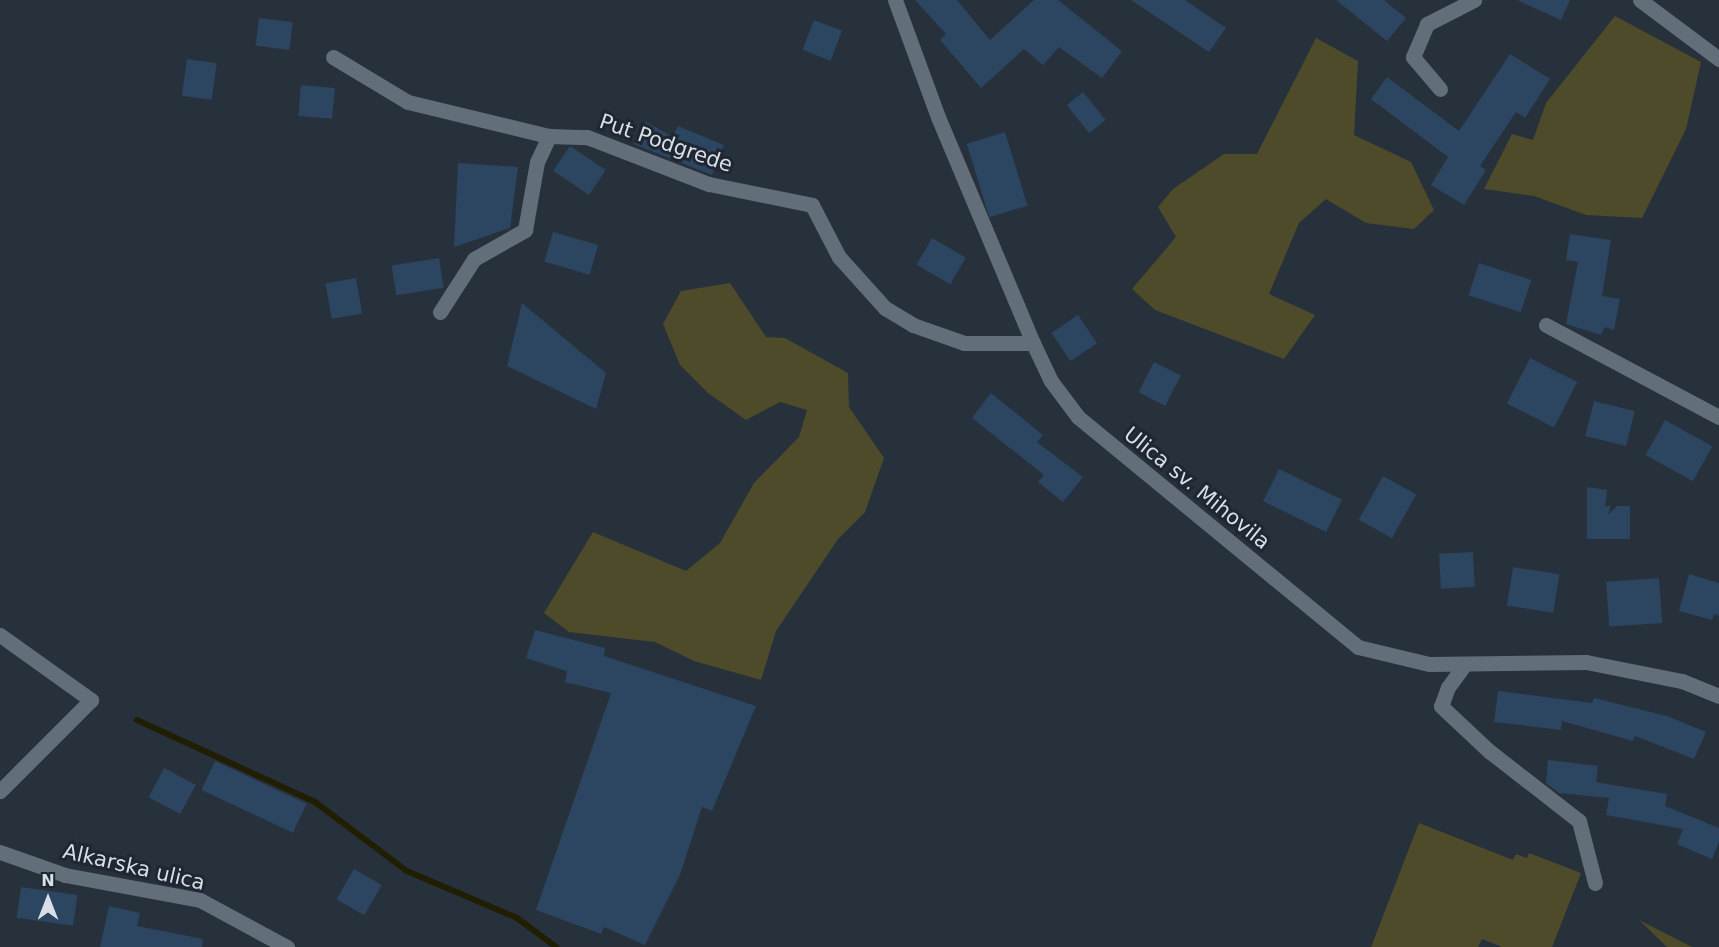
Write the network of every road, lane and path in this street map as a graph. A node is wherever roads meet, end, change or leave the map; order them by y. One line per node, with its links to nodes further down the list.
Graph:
1 (895, 0): 10 (street, Ulica sv. Mihovila)
2 (1474, 0): 6 (street)
3 (1640, 0): 5 (street)
4 (333, 57): 7 (street)
5 (1719, 59)
6 (1440, 89)
7 (549, 136): 8 (street); 10 (street, Put Podgrede)
8 (440, 312)
9 (1546, 325): 11 (street)
10 (1033, 343): 13 (street, Ulica sv. Mihovila)
11 (1719, 417)
12 (0, 634): 15 (street)
13 (1465, 664): 14 (street, Ulica sv. Mihovila); 17 (street)
14 (1719, 696)
15 (0, 791)
16 (0, 852): 18 (street, Alkarska ulica)
17 (1595, 883)
18 (287, 947)

